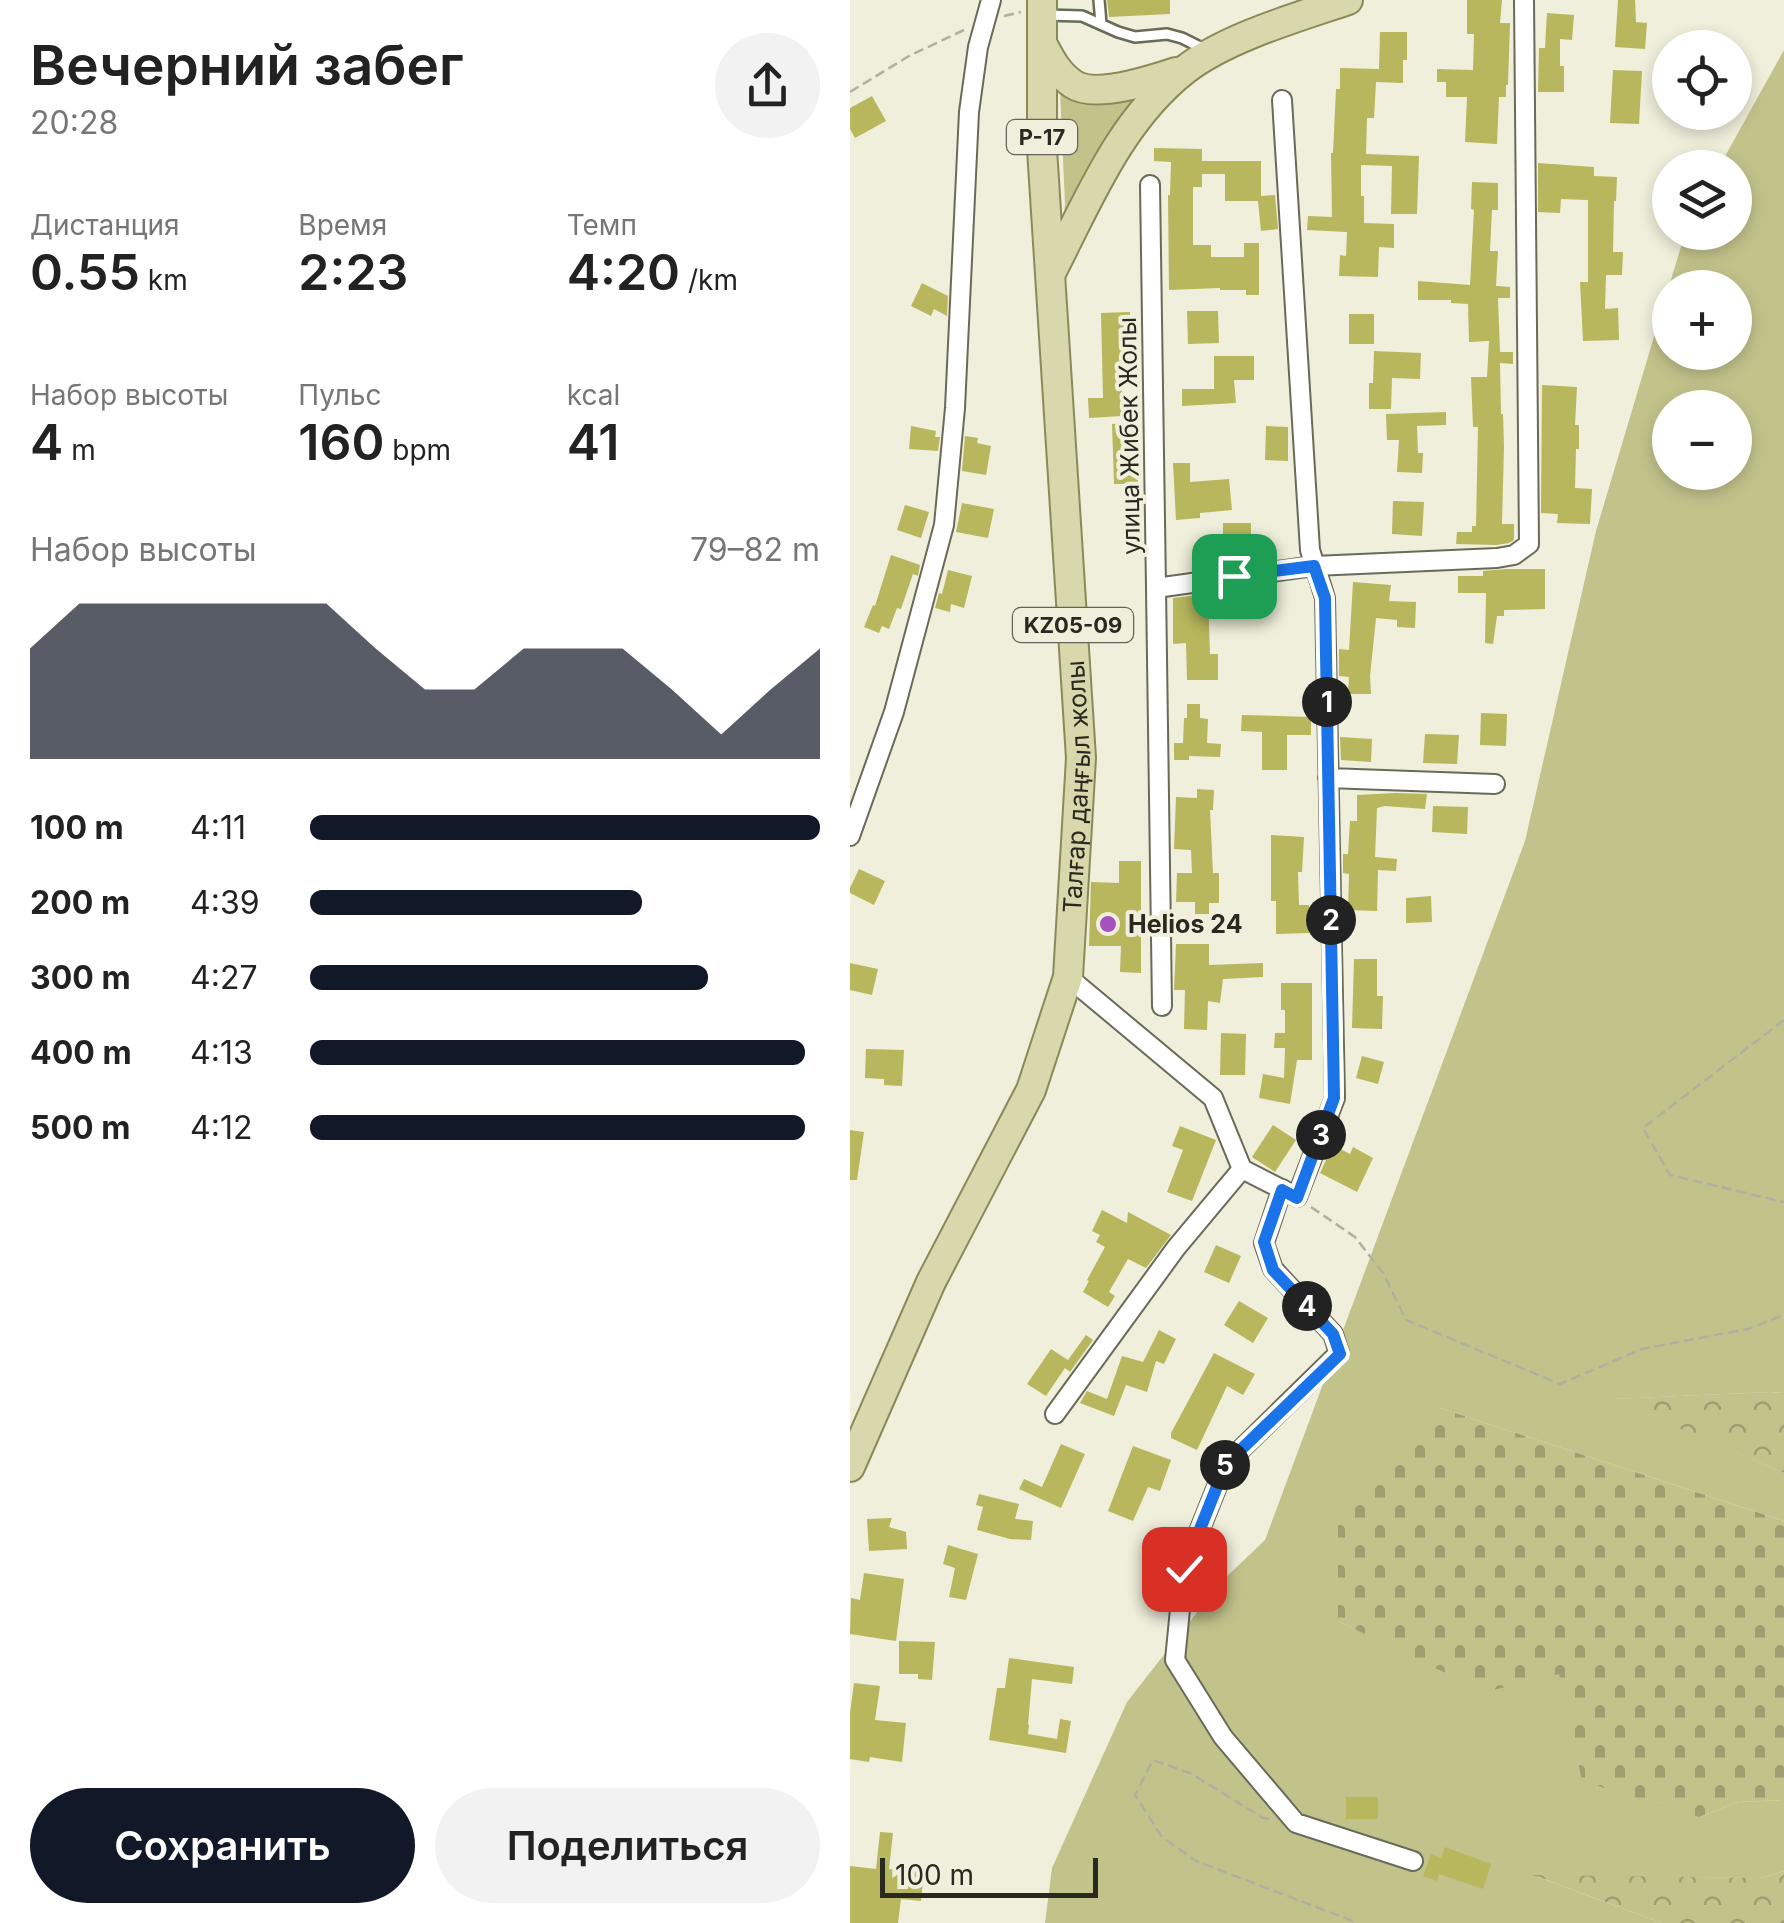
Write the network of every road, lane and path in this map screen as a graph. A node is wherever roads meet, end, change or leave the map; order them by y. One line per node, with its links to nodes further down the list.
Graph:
1 (991, 0): 6 (street)
2 (1099, 0): 7 (lane)
3 (1348, 0): 9 (main road)
4 (1524, 0): 15 (street, улица Жибек Жолы)
5 (1042, 7): 6 (path); 7 (lane); 8 (main road, Талғар даңғыл жолы / P-17)
6 (986, 20): 11 (path); 19 (street)
7 (1101, 24): 9 (lane)
8 (1042, 44): 10 (main road); 14 (main road, Талғар даңғыл жолы / P-17)
9 (1213, 54): 10 (main road)
10 (1187, 68): 14 (main road)
11 (850, 92)
12 (1282, 100): 15 (street)
13 (1150, 184): 16 (street, улица Жибек Жолы)
14 (1050, 274): 20 (main road, Талғар даңғыл жолы / KZ05-09)
15 (1314, 566): 16 (street, улица Жибек Жолы); 17 (street)
16 (1156, 588): 21 (street)
17 (1328, 778): 18 (street); 24 (street)
18 (1495, 784)
19 (850, 836)
20 (1068, 977): 23 (street); 28 (main road, Талғар даңғыл жолы / KZ05-09)
21 (1162, 1006)
22 (1784, 1020): 25 (path)
23 (1242, 1169): 24 (street); 27 (street)
24 (1290, 1194): 26 (path); 29 (street)
25 (1784, 1202)
26 (1784, 1315)
27 (1055, 1414)
28 (850, 1467)
29 (1296, 1822): 30 (street); 31 (path)
30 (1413, 1862)
31 (1358, 1923)

